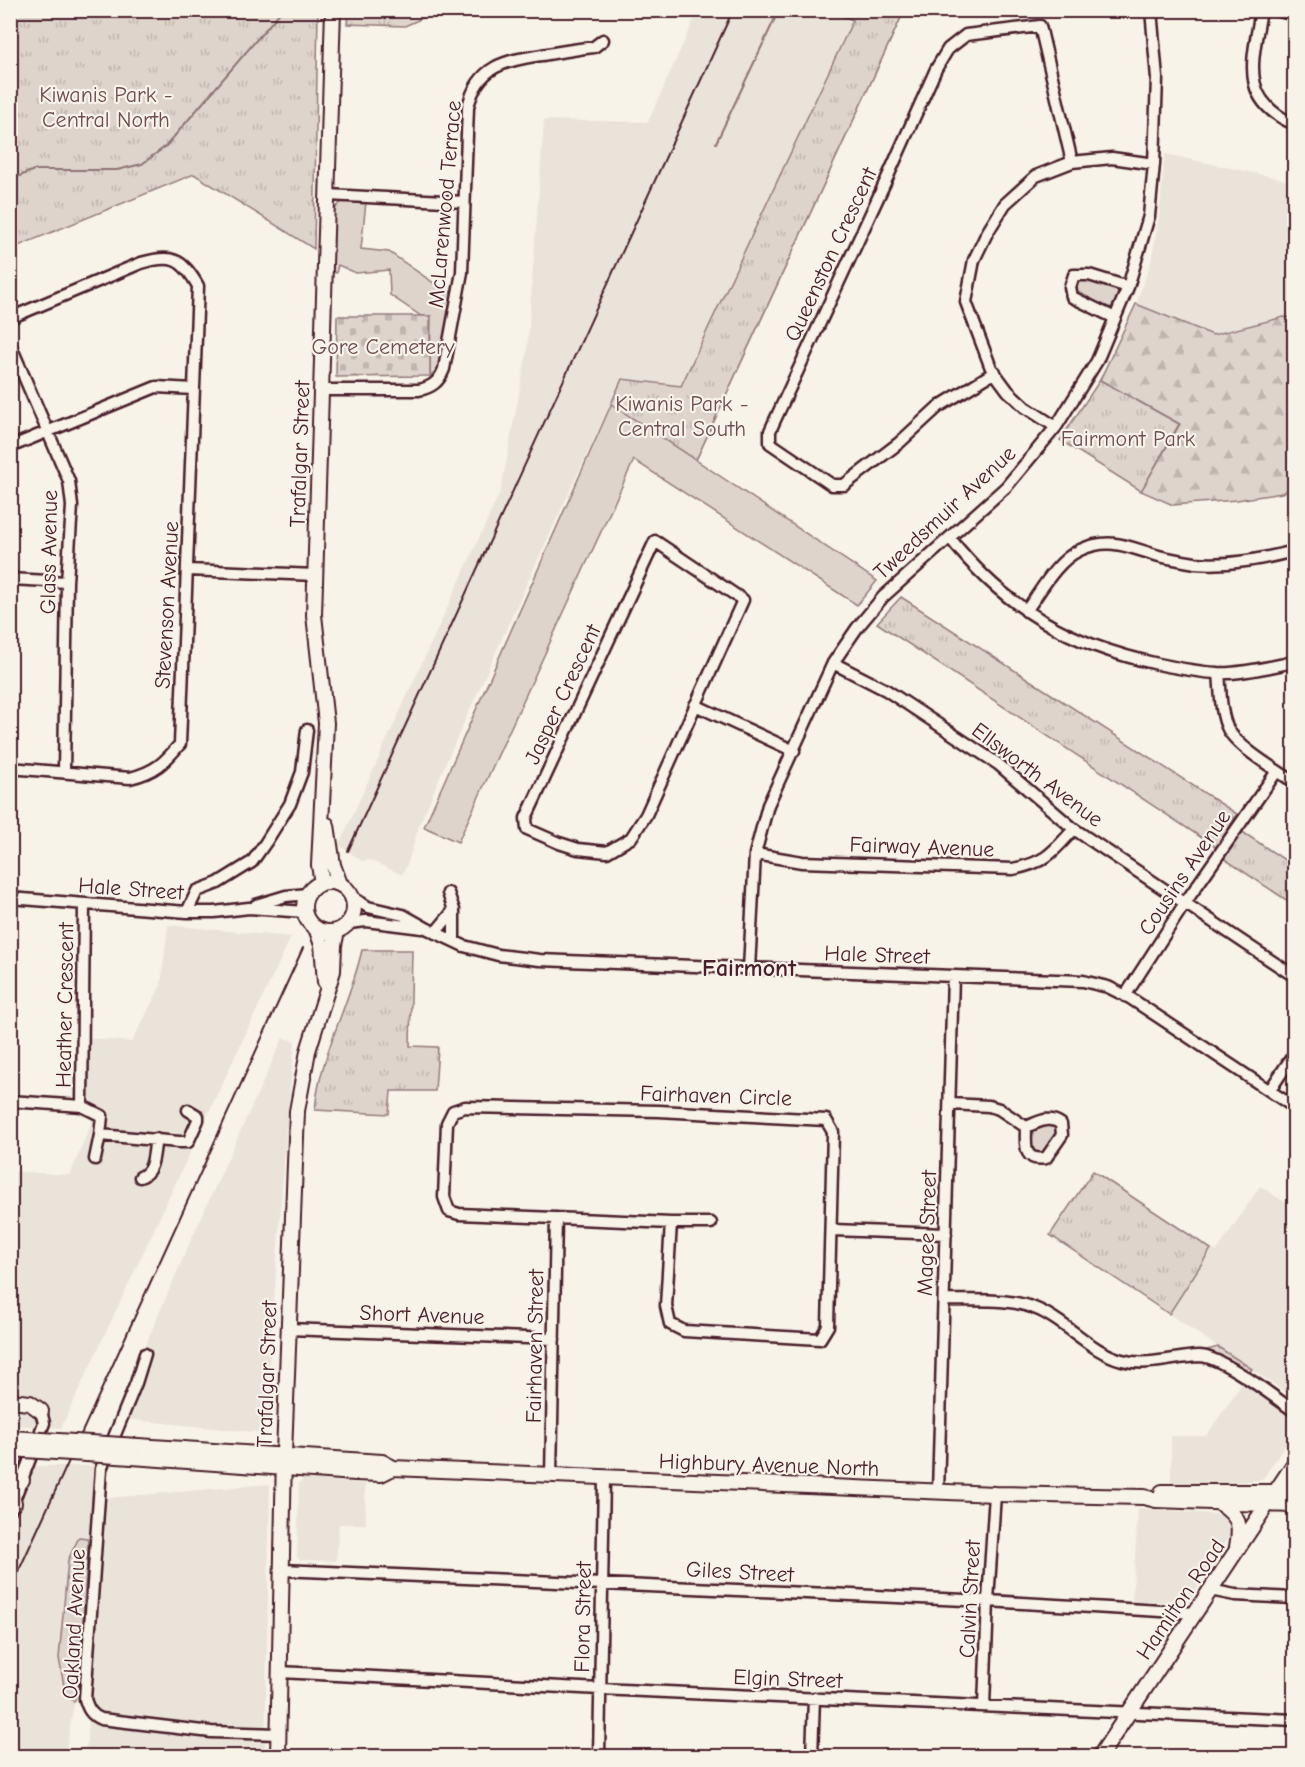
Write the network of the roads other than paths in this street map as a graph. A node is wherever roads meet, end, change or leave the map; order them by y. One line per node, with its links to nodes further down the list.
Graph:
1 (333, 10): 10 (main road, Trafalgar Street)
2 (1150, 10): 9 (street, Tweedsmuir Avenue)
3 (1261, 10): 7 (street)
4 (1276, 10): 5 (street)
5 (1294, 15)
6 (603, 40): 11 (street, McLarenwood Terrace)
7 (1294, 124)
8 (1071, 162): 9 (street); 16 (street); 16 (street, Queenston Crescent)
9 (1154, 164): 12 (street, Tweedsmuir Avenue)
10 (328, 195): 11 (street); 18 (main road, Trafalgar Street)
11 (464, 202): 18 (street, McLarenwood Terrace)
12 (1128, 287): 14 (street, Tweedsmuir Avenue); 14 (street)
13 (10, 318): 17 (street, Stevenson Avenue)
14 (1115, 318): 19 (street, Tweedsmuir Avenue)
15 (10, 344): 20 (street, Glass Avenue)
16 (994, 372): 19 (street)
17 (194, 389): 20 (street); 24 (street, Stevenson Avenue)
18 (322, 390): 25 (main road, Trafalgar Street)
19 (1056, 427): 22 (street, Tweedsmuir Avenue)
20 (49, 431): 21 (street); 27 (street, Glass Avenue)
21 (10, 447)
22 (950, 538): 28 (street); 30 (street, Tweedsmuir Avenue)
23 (1294, 551): 28 (street)
24 (188, 570): 25 (street, Stevenson Avenue); 37 (street, Stevenson Avenue)
25 (316, 575): 39 (main road, Trafalgar Street)
26 (10, 579): 27 (street)
27 (67, 582): 37 (street, Glass Avenue)
28 (1026, 612): 31 (street)
29 (1294, 662): 31 (street)
30 (833, 663): 34 (street, Tweedsmuir Avenue); 40 (street, Ellsworth Avenue)
31 (1219, 674): 36 (street)
32 (695, 705): 32 (street, Jasper Crescent); 34 (street)
33 (307, 730): 52 (street)
34 (794, 751): 41 (street, Tweedsmuir Avenue)
35 (10, 768): 37 (street, Stevenson Avenue)
36 (1277, 771): 38 (street); 48 (street, Cousins Avenue)
37 (64, 772)
38 (1294, 782)
39 (323, 790): 42 (main road, Trafalgar Street); 43 (main road, Trafalgar Street)
40 (1074, 829): 41 (street, Fairway Avenue); 48 (street, Ellsworth Avenue)
41 (756, 854): 59 (street, Tweedsmuir Avenue)
42 (322, 883): 43 (main road); 44 (main road)
43 (340, 884): 47 (main road)
44 (308, 894): 50 (street, Hale Street); 53 (main road)
45 (447, 894): 51 (street)
46 (10, 898): 49 (street, Hale Street)
47 (353, 898): 54 (main road); 57 (street, Hale Street)
48 (1185, 903): 61 (street, Ellsworth Avenue); 63 (street, Cousins Avenue)
49 (84, 904): 52 (street, Hale Street); 68 (street, Heather Crescent)
50 (249, 908): 52 (street, Hale Street); 53 (street, Hale Street)
51 (454, 910): 57 (street); 58 (street)
52 (187, 912)
53 (305, 912): 55 (main road)
54 (349, 923): 56 (main road); 57 (street, Hale Street)
55 (316, 928): 56 (main road); 62 (main road, Trafalgar Street)
56 (337, 931): 62 (main road, Trafalgar Street)
57 (432, 931): 58 (street, Hale Street)
58 (454, 941): 59 (street, Hale Street)
59 (748, 969): 60 (street, Hale Street)
60 (953, 976): 63 (street, Hale Street); 67 (street, Magee Street)
61 (1294, 976)
62 (325, 996): 82 (main road, Trafalgar Street)
63 (1125, 996): 65 (street, Hale Street)
64 (1294, 1054): 65 (street)
65 (1270, 1090): 69 (street, Hale Street)
66 (10, 1101): 68 (street, Heather Crescent)
67 (950, 1104): 71 (street); 80 (street, Magee Street)
68 (82, 1106): 72 (street)
69 (1294, 1107)
70 (188, 1110): 73 (street)
71 (1026, 1127)
72 (100, 1135): 73 (street); 74 (street)
73 (156, 1139): 75 (street)
74 (95, 1159)
75 (140, 1177)
76 (556, 1218): 77 (street, Fairhaven Circle); 79 (street, Fairhaven Circle); 83 (street, Fairhaven Street)
77 (671, 1223): 78 (street); 79 (street, Fairhaven Circle)
78 (711, 1223)
79 (832, 1230): 80 (street)
80 (946, 1234): 81 (street, Magee Street)
81 (944, 1300): 87 (street); 98 (street, Magee Street)
82 (288, 1329): 83 (street, Short Avenue); 91 (main road, Trafalgar Street)
83 (554, 1339): 95 (street, Fairhaven Street)
84 (145, 1354): 120 (street, Oakland Avenue)
85 (10, 1401): 86 (main road)
86 (41, 1411): 97 (street)
87 (1294, 1411)
88 (11, 1438): 90 (main road, Highbury Avenue North, bridge)
89 (10, 1449): 90 (main road, Highbury Avenue North, bridge)
90 (135, 1451): 91 (main road, Highbury Avenue North); 94 (main road, Highbury Avenue North)
91 (284, 1454): 93 (main road, Highbury Avenue North); 94 (main road, Trafalgar Street)
92 (1294, 1464): 99 (main road, Hamilton Road)
93 (393, 1468): 94 (main road, Highbury Avenue North); 95 (main road, Highbury Avenue North)
94 (284, 1469): 108 (main road, Trafalgar Street)
95 (551, 1476): 96 (main road, Highbury Avenue North)
96 (604, 1479): 98 (main road, Highbury Avenue North); 109 (street, Flora Street)
97 (16, 1480): 103 (street)
98 (938, 1492): 101 (main road, Highbury Avenue North)
99 (1276, 1492): 100 (main road, Highbury Avenue North); 102 (main road, Highbury Avenue North); 105 (main road, Hamilton Road)
100 (1294, 1492)
101 (995, 1494): 102 (main road, Highbury Avenue North); 112 (street, Calvin Street)
102 (1144, 1497): 104 (main road, Highbury Avenue North)
103 (12, 1502)
104 (1221, 1504): 105 (main road, Highbury Avenue North); 107 (main road)
105 (1269, 1505): 106 (main road, Highbury Avenue North); 107 (main road, Hamilton Road)
106 (1294, 1505)
107 (1236, 1552): 110 (main road, Hamilton Road)
108 (282, 1570): 109 (street, Giles Street); 114 (main road, Trafalgar Street)
109 (601, 1584): 112 (street, Giles Street); 115 (street, Flora Street)
110 (1210, 1590): 111 (street); 113 (main road, Hamilton Road)
111 (1294, 1598)
112 (988, 1601): 113 (street, Giles Street); 117 (street, Calvin Street)
113 (1196, 1613): 118 (main road, Hamilton Road)
114 (279, 1672): 115 (street, Elgin Street); 120 (main road, Trafalgar Street)
115 (600, 1689): 116 (street, Elgin Street); 122 (street, Flora Street)
116 (814, 1698): 117 (street, Elgin Street); 123 (street)
117 (984, 1706): 118 (street, Elgin Street)
118 (1129, 1714): 119 (street, Elgin Street); 124 (main road, Hamilton Road)
119 (1294, 1720)
120 (278, 1734): 121 (main road, Trafalgar Street)
121 (278, 1756)
122 (599, 1756)
123 (812, 1756)
124 (1100, 1756)

